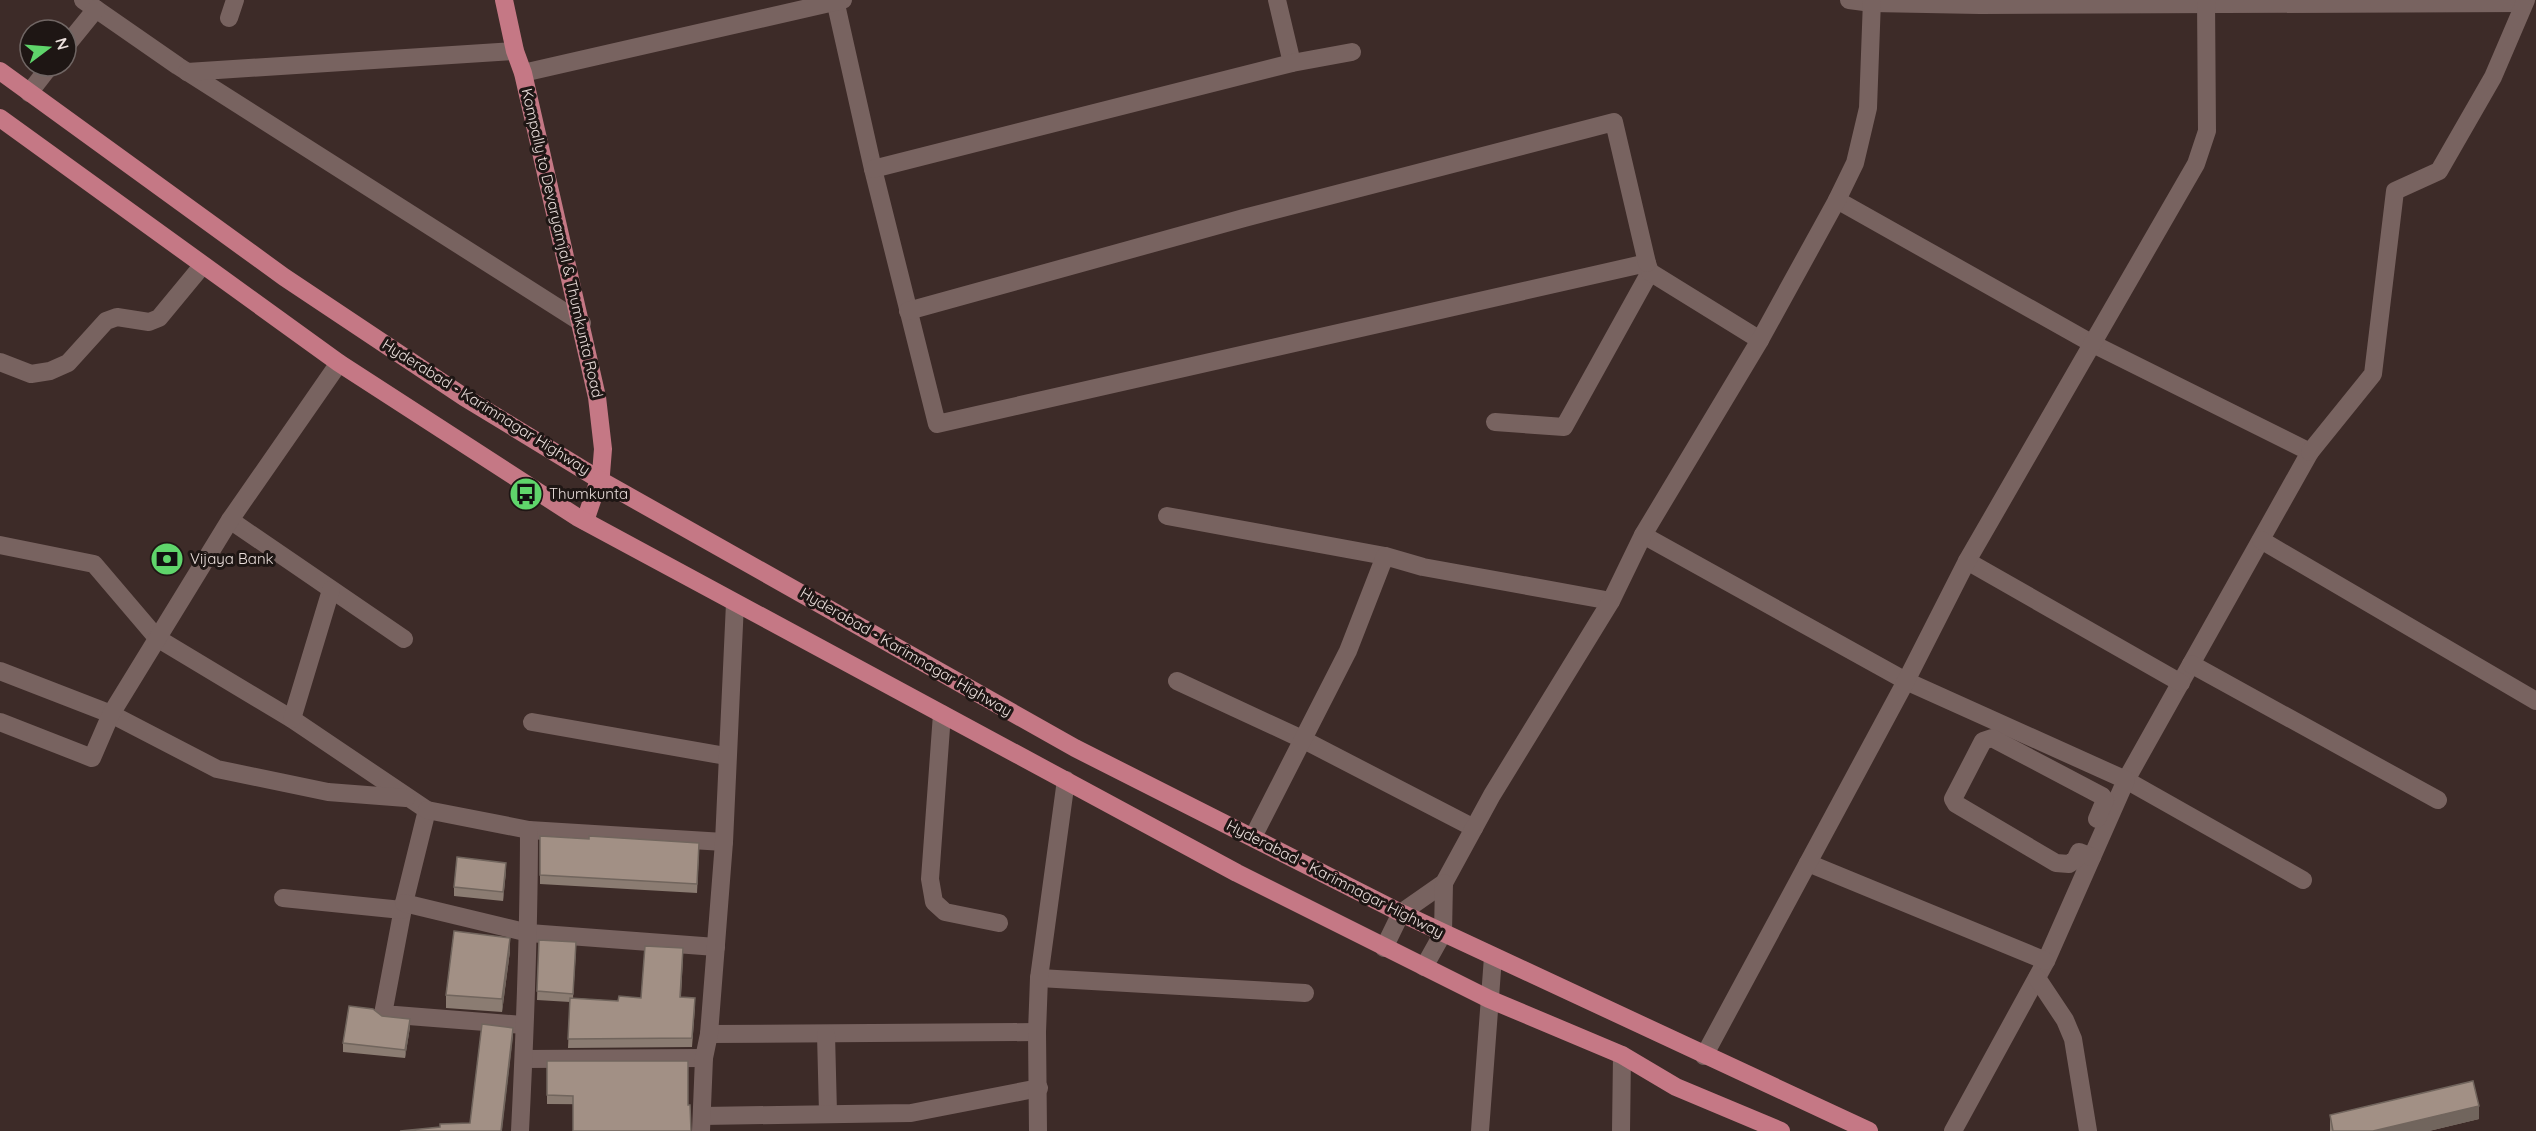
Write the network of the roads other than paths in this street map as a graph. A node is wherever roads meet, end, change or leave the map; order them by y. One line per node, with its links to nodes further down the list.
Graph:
1 (235, 0): 10 (street)
2 (504, 0): 12 (main road, Kompally to Devaryamjal & Thumkunta Road)
3 (1277, 0): 14 (street)
4 (1849, 0): 6 (street)
5 (838, 1): 17 (street); 21 (street)
6 (1872, 2): 7 (street); 22 (street)
7 (2206, 2): 8 (street); 28 (street)
8 (2525, 2): 32 (street)
9 (89, 4): 11 (street); 16 (street)
10 (229, 18)
11 (78, 24)
12 (515, 51): 16 (street); 17 (main road, Kompally to Devaryamjal & Thumkunta Road)
13 (1352, 52): 14 (street)
14 (1292, 63): 21 (street)
15 (0, 71): 19 (main road, Hyderabad - Karimnagar Highway)
16 (187, 72): 26 (street)
17 (523, 73): 26 (main road, Kompally to Devaryamjal & Thumkunta Road)
18 (41, 78): 19 (street)
19 (29, 93): 33 (main road, Hyderabad - Karimnagar Highway)
20 (0, 118): 23 (main road)
21 (873, 169): 25 (street)
22 (1837, 200): 27 (street); 28 (street)
23 (202, 266): 29 (street); 30 (main road)
24 (1648, 268): 25 (street); 25 (street); 27 (street); 31 (street)
25 (908, 311)
26 (582, 323): 33 (main road, Kompally to Devaryamjal & Thumkunta Road)
27 (1760, 340): 37 (street)
28 (2092, 344): 32 (street); 41 (street)
29 (0, 362)
30 (339, 363): 35 (street); 36 (main road)
31 (1495, 422)
32 (2310, 452): 38 (street)
33 (600, 480): 36 (main road, Kompally to Devaryamjal & Thumkunta Road); 68 (main road, Hyderabad - Karimnagar Highway)
34 (1167, 516): 40 (street)
35 (230, 520): 42 (street); 45 (street)
36 (585, 521): 44 (main road)
37 (1643, 536): 43 (street); 50 (street)
38 (2261, 540): 47 (street); 52 (street)
39 (0, 545): 45 (street)
40 (1385, 556): 43 (street); 58 (street)
41 (1967, 561): 50 (street); 51 (street)
42 (331, 590): 46 (street); 55 (street)
43 (1611, 601): 65 (street)
44 (735, 603): 54 (main road); 59 (street)
45 (157, 638): 53 (street); 55 (street)
46 (404, 639)
47 (2192, 664): 51 (street); 63 (street)
48 (0, 671): 53 (street)
49 (1177, 681): 58 (street)
50 (1906, 681): 61 (street); 71 (street)
51 (2181, 683): 61 (street)
52 (2536, 701)
53 (111, 714): 56 (street); 62 (street)
54 (942, 714): 60 (main road); 77 (street)
55 (292, 719): 62 (street)
56 (0, 722)
57 (532, 722): 59 (street)
58 (1302, 739): 65 (street); 68 (street)
59 (726, 756): 69 (street)
60 (1066, 780): 81 (main road); 85 (street)
61 (2126, 780): 67 (street); 72 (street)
62 (409, 798): 64 (street)
63 (2438, 800)
64 (427, 810): 66 (street); 75 (street)
65 (1474, 828): 73 (street)
66 (529, 830): 69 (street); 78 (street)
67 (2103, 831): 70 (street); 70 (street)
68 (1253, 837): 76 (main road, Hyderabad - Karimnagar Highway)
69 (724, 842): 80 (street)
70 (2092, 857): 83 (street)
71 (1808, 863): 83 (street); 94 (street)
72 (2303, 880)
73 (1444, 883): 76 (street); 79 (street)
74 (283, 898): 75 (street)
75 (403, 907): 78 (street); 89 (street)
76 (1401, 913): 79 (main road, Hyderabad - Karimnagar Highway); 81 (street)
77 (999, 923)
78 (530, 933): 80 (street); 89 (street)
79 (1443, 933): 82 (main road, Hyderabad - Karimnagar Highway); 84 (street)
80 (716, 947): 91 (street)
81 (1384, 948): 84 (main road)
82 (1493, 957): 88 (street); 94 (main road, Hyderabad - Karimnagar Highway)
83 (2046, 961): 86 (street)
84 (1424, 967): 88 (main road)
85 (1039, 978): 87 (street); 90 (street)
86 (2037, 978): 106 (street); 107 (street)
87 (1305, 993)
88 (1489, 999): 93 (main road); 102 (street)
89 (523, 1025): 96 (street)
90 (1036, 1032): 92 (street); 97 (street)
91 (710, 1034): 92 (street); 95 (street)
92 (826, 1034): 98 (street)
93 (1622, 1055): 103 (street); 104 (main road)
94 (1704, 1056): 105 (main road, Hyderabad - Karimnagar Highway)
95 (704, 1058): 96 (street); 99 (street)
96 (524, 1059): 100 (street)
97 (1039, 1088): 98 (street); 101 (street)
98 (828, 1113): 99 (street)
99 (702, 1123)
100 (520, 1131)
101 (1038, 1131)
102 (1480, 1131)
103 (1621, 1131)
104 (1781, 1131)
105 (1869, 1131)
106 (1953, 1131)
107 (2088, 1131)

